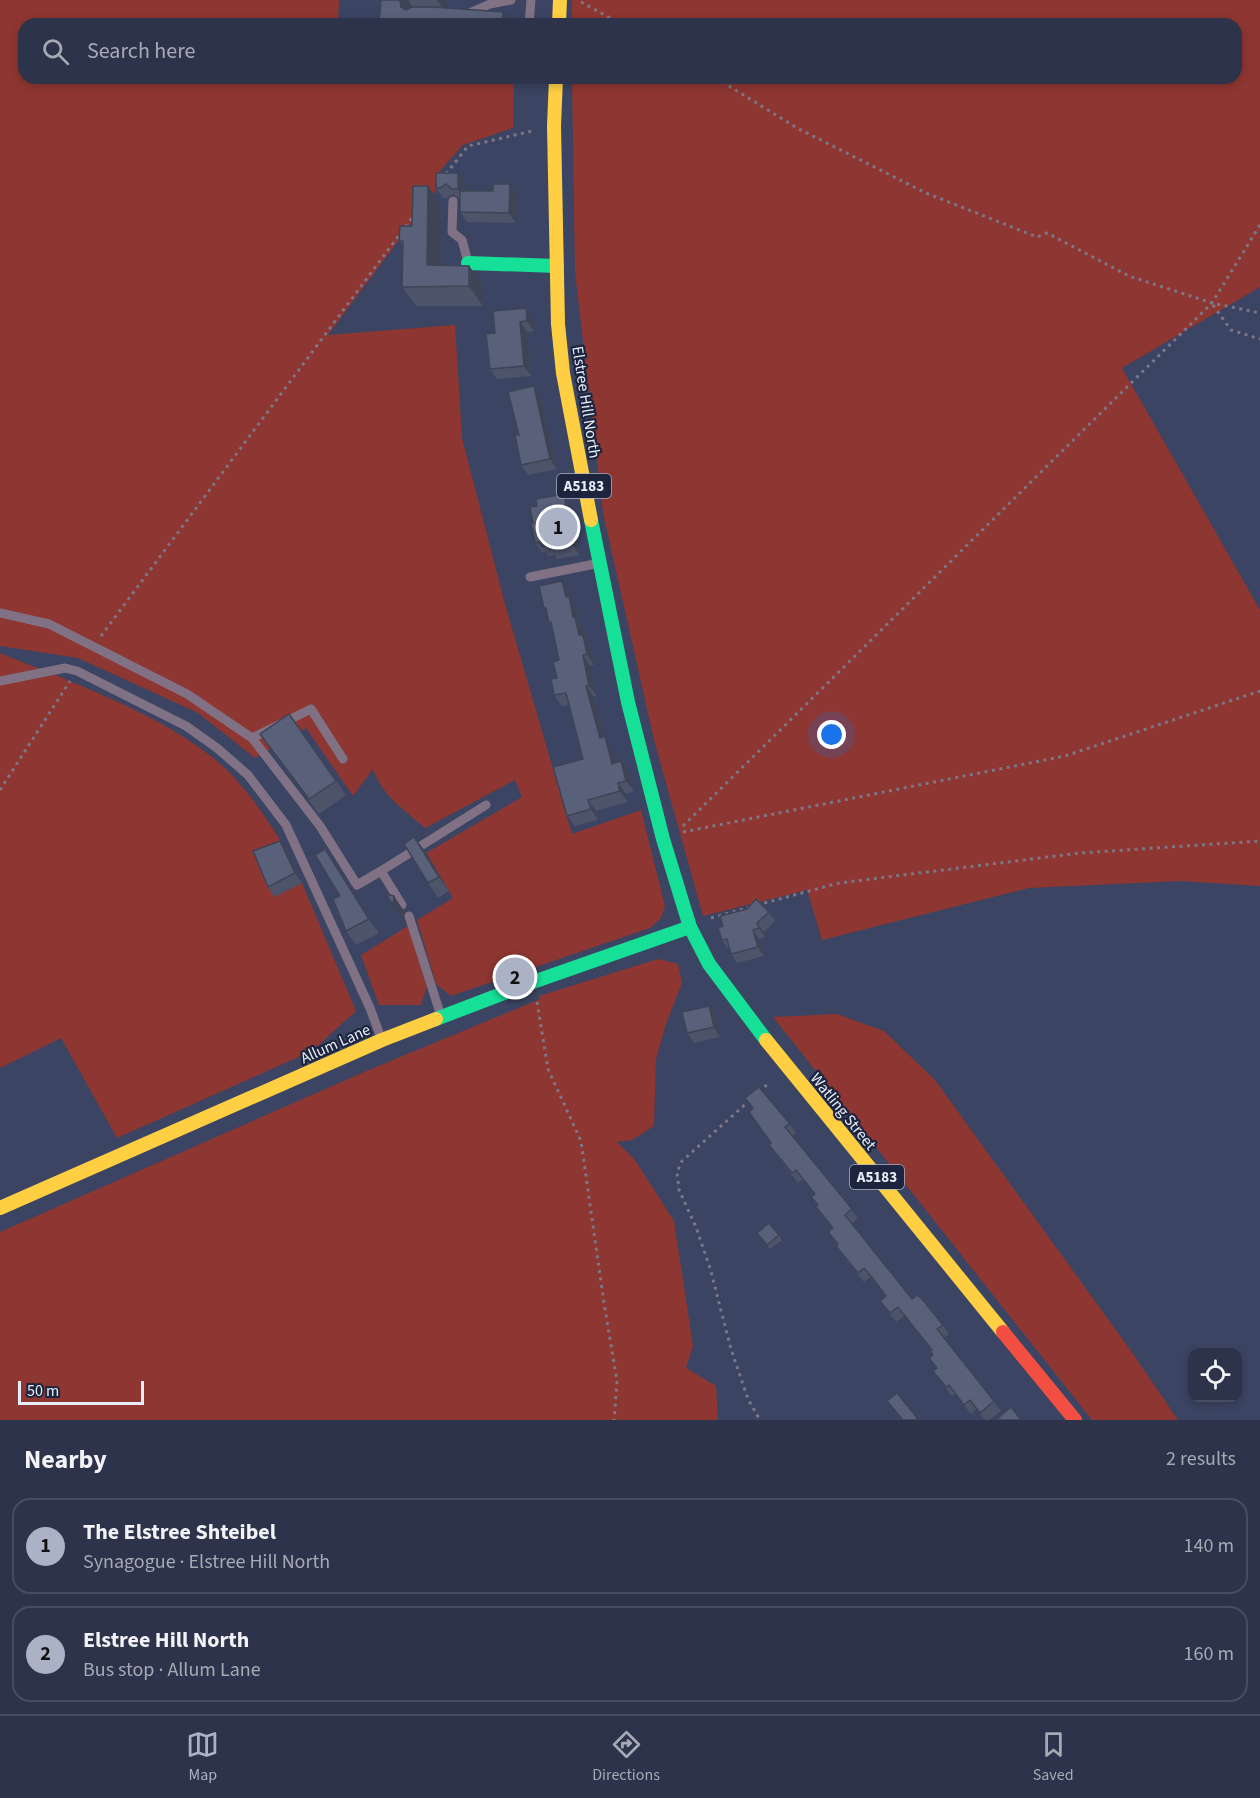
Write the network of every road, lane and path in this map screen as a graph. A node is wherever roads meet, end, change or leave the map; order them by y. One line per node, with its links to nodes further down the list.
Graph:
1 (511, 0): 5 (lane)
2 (531, 0): 6 (lane)
3 (560, 0): 7 (main road)
4 (576, 0): 8 (path)
5 (459, 17)
6 (530, 18)
7 (559, 18)
8 (610, 18)
9 (556, 84): 17 (main road, Elstree Hill North / A5183)
10 (726, 84): 18 (path)
11 (534, 130): 12 (path)
12 (441, 180)
13 (453, 201): 16 (lane)
14 (414, 215): 24 (path)
15 (1260, 225): 18 (path)
16 (468, 263): 17 (main road)
17 (557, 266): 21 (main road, Elstree Hill North / A5183)
18 (1212, 303): 19 (path); 20 (path); 27 (path)
19 (1260, 313)
20 (1260, 339)
21 (599, 564): 22 (lane); 36 (main road, Elstree Hill North / A5183)
22 (530, 577)
23 (0, 613): 24 (lane)
24 (92, 648): 28 (lane)
25 (77, 671): 26 (lane); 30 (path); 39 (lane)
26 (0, 681)
27 (1260, 691)
28 (252, 738): 29 (lane); 33 (lane)
29 (343, 759)
30 (0, 790)
31 (486, 805): 33 (lane)
32 (1260, 841): 36 (path)
33 (381, 871): 34 (lane)
34 (402, 905)
35 (409, 916): 38 (lane)
36 (690, 927): 38 (main road, Allum Lane); 40 (main road, Watling Street / A5183)
37 (537, 1001): 44 (path)
38 (441, 1016): 39 (main road, Allum Lane)
39 (382, 1041): 43 (main road, Allum Lane)
40 (787, 1067): 41 (path); 46 (main road, Watling Street / A5183)
41 (759, 1092)
42 (750, 1100): 45 (path)
43 (0, 1208)
44 (614, 1420)
45 (760, 1420)
46 (1075, 1420)

